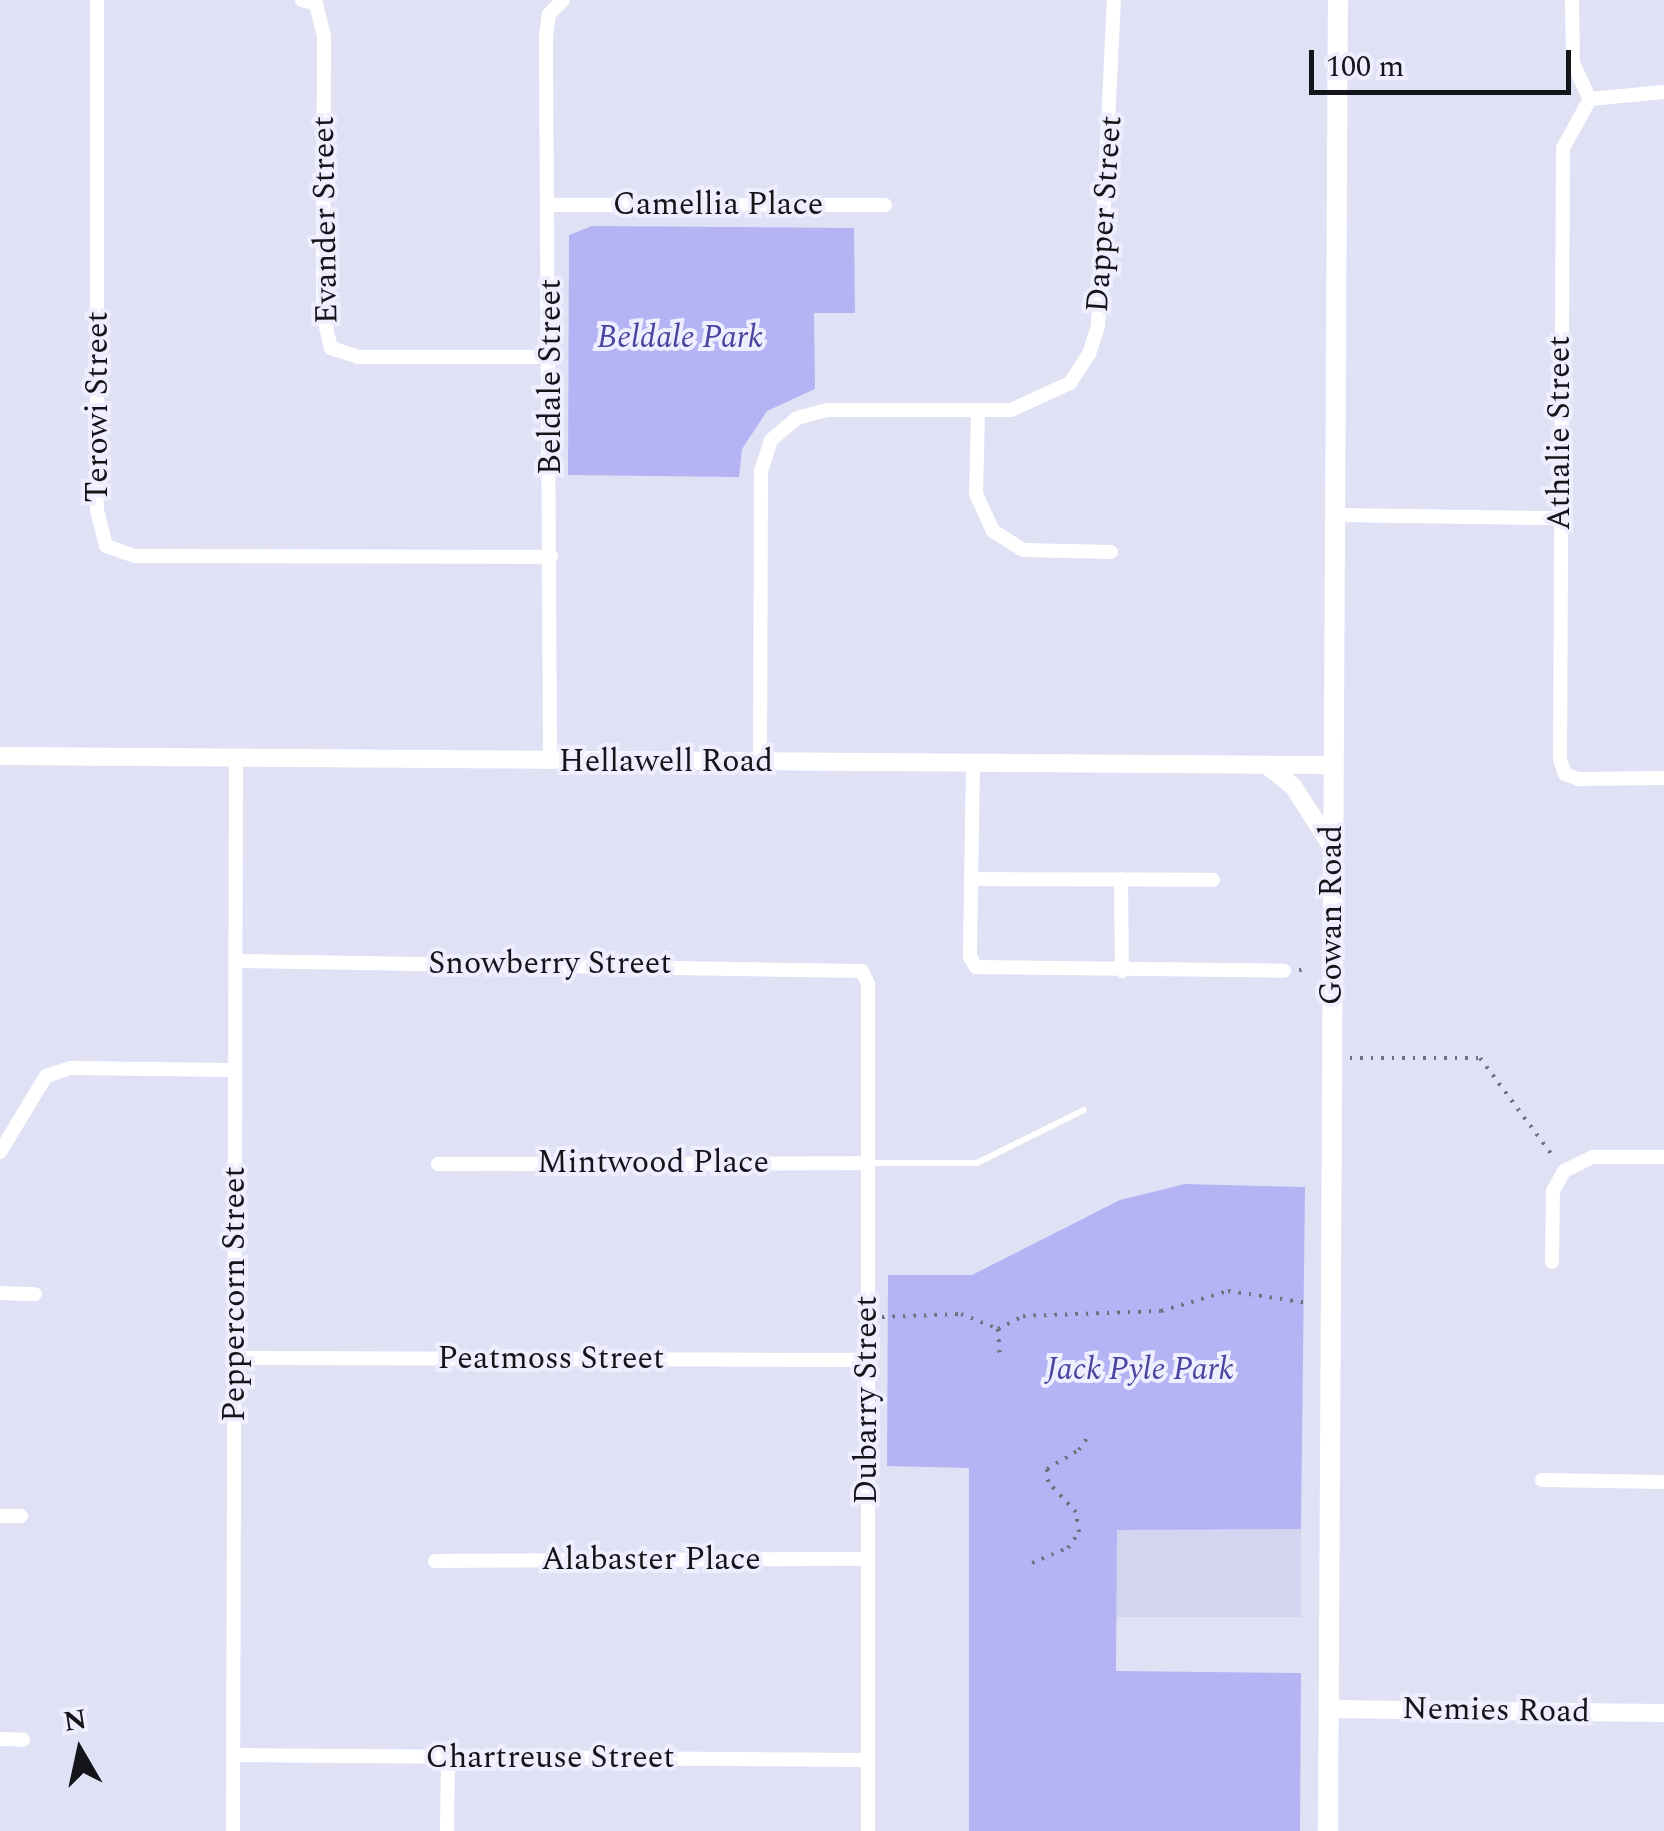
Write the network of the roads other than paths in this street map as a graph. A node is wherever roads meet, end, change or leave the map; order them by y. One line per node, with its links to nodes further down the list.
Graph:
1 (97, 0): 16 (street, Terowi Street)
2 (302, 0): 11 (street, Evander Street)
3 (563, 0): 10 (street, Beldale Street)
4 (1114, 0): 12 (street, Dapper Street)
5 (1338, 0): 13 (main road, Gowan Road)
6 (1572, 0): 8 (street)
7 (1664, 92): 8 (street)
8 (1590, 99): 14 (street, Athalie Street)
9 (885, 204): 10 (street, Camellia Place)
10 (551, 205): 11 (street, Beldale Street)
11 (552, 357): 16 (street, Beldale Street)
12 (978, 413): 15 (street); 20 (street, Dapper Street)
13 (1336, 515): 14 (street); 23 (main road, Gowan Road)
14 (1560, 518): 24 (street, Athalie Street)
15 (1111, 552)
16 (551, 557): 19 (street, Beldale Street)
17 (0, 756): 18 (street, Hellawell Road)
18 (236, 758): 19 (street, Hellawell Road); 29 (street, Peppercorn Street)
19 (550, 761): 20 (street, Hellawell Road)
20 (760, 762): 21 (street, Hellawell Road)
21 (973, 762): 22 (street, Hellawell Road); 26 (street)
22 (1266, 764): 23 (street, Hellawell Road); 25 (street)
23 (1332, 765): 25 (main road, Gowan Road)
24 (1664, 778)
25 (1332, 847): 50 (main road, Gowan Road)
26 (971, 879): 27 (street); 31 (street)
27 (1121, 880): 28 (street); 31 (street)
28 (1213, 880)
29 (236, 961): 30 (street, Snowberry Street); 33 (street, Peppercorn Street)
30 (862, 971): 37 (street, Dubarry Street)
31 (1122, 971): 32 (street)
32 (1284, 971)
33 (235, 1070): 35 (street); 42 (street, Peppercorn Street)
34 (1084, 1110): 37 (lane)
35 (0, 1152)
36 (1664, 1157): 39 (street)
37 (868, 1163): 38 (street, Mintwood Place); 43 (street, Dubarry Street)
38 (438, 1164)
39 (1552, 1262)
40 (0, 1293): 41 (street)
41 (35, 1294)
42 (235, 1358): 43 (street, Peatmoss Street); 54 (street, Peppercorn Street)
43 (867, 1360): 48 (street, Dubarry Street)
44 (1542, 1480): 45 (street)
45 (1664, 1482)
46 (0, 1516): 47 (street)
47 (21, 1516)
48 (866, 1559): 49 (street, Alabaster Place); 56 (street, Dubarry Street)
49 (436, 1561)
50 (1329, 1709): 51 (street, Nemies Road); 60 (main road, Gowan Road)
51 (1664, 1713)
52 (0, 1739): 53 (street)
53 (23, 1740)
54 (234, 1755): 55 (street, Chartreuse Street); 57 (street, Peppercorn Street)
55 (448, 1758): 56 (street, Chartreuse Street); 58 (street)
56 (867, 1760): 59 (street, Dubarry Street)
57 (233, 1831)
58 (448, 1831)
59 (868, 1831)
60 (1328, 1831)

